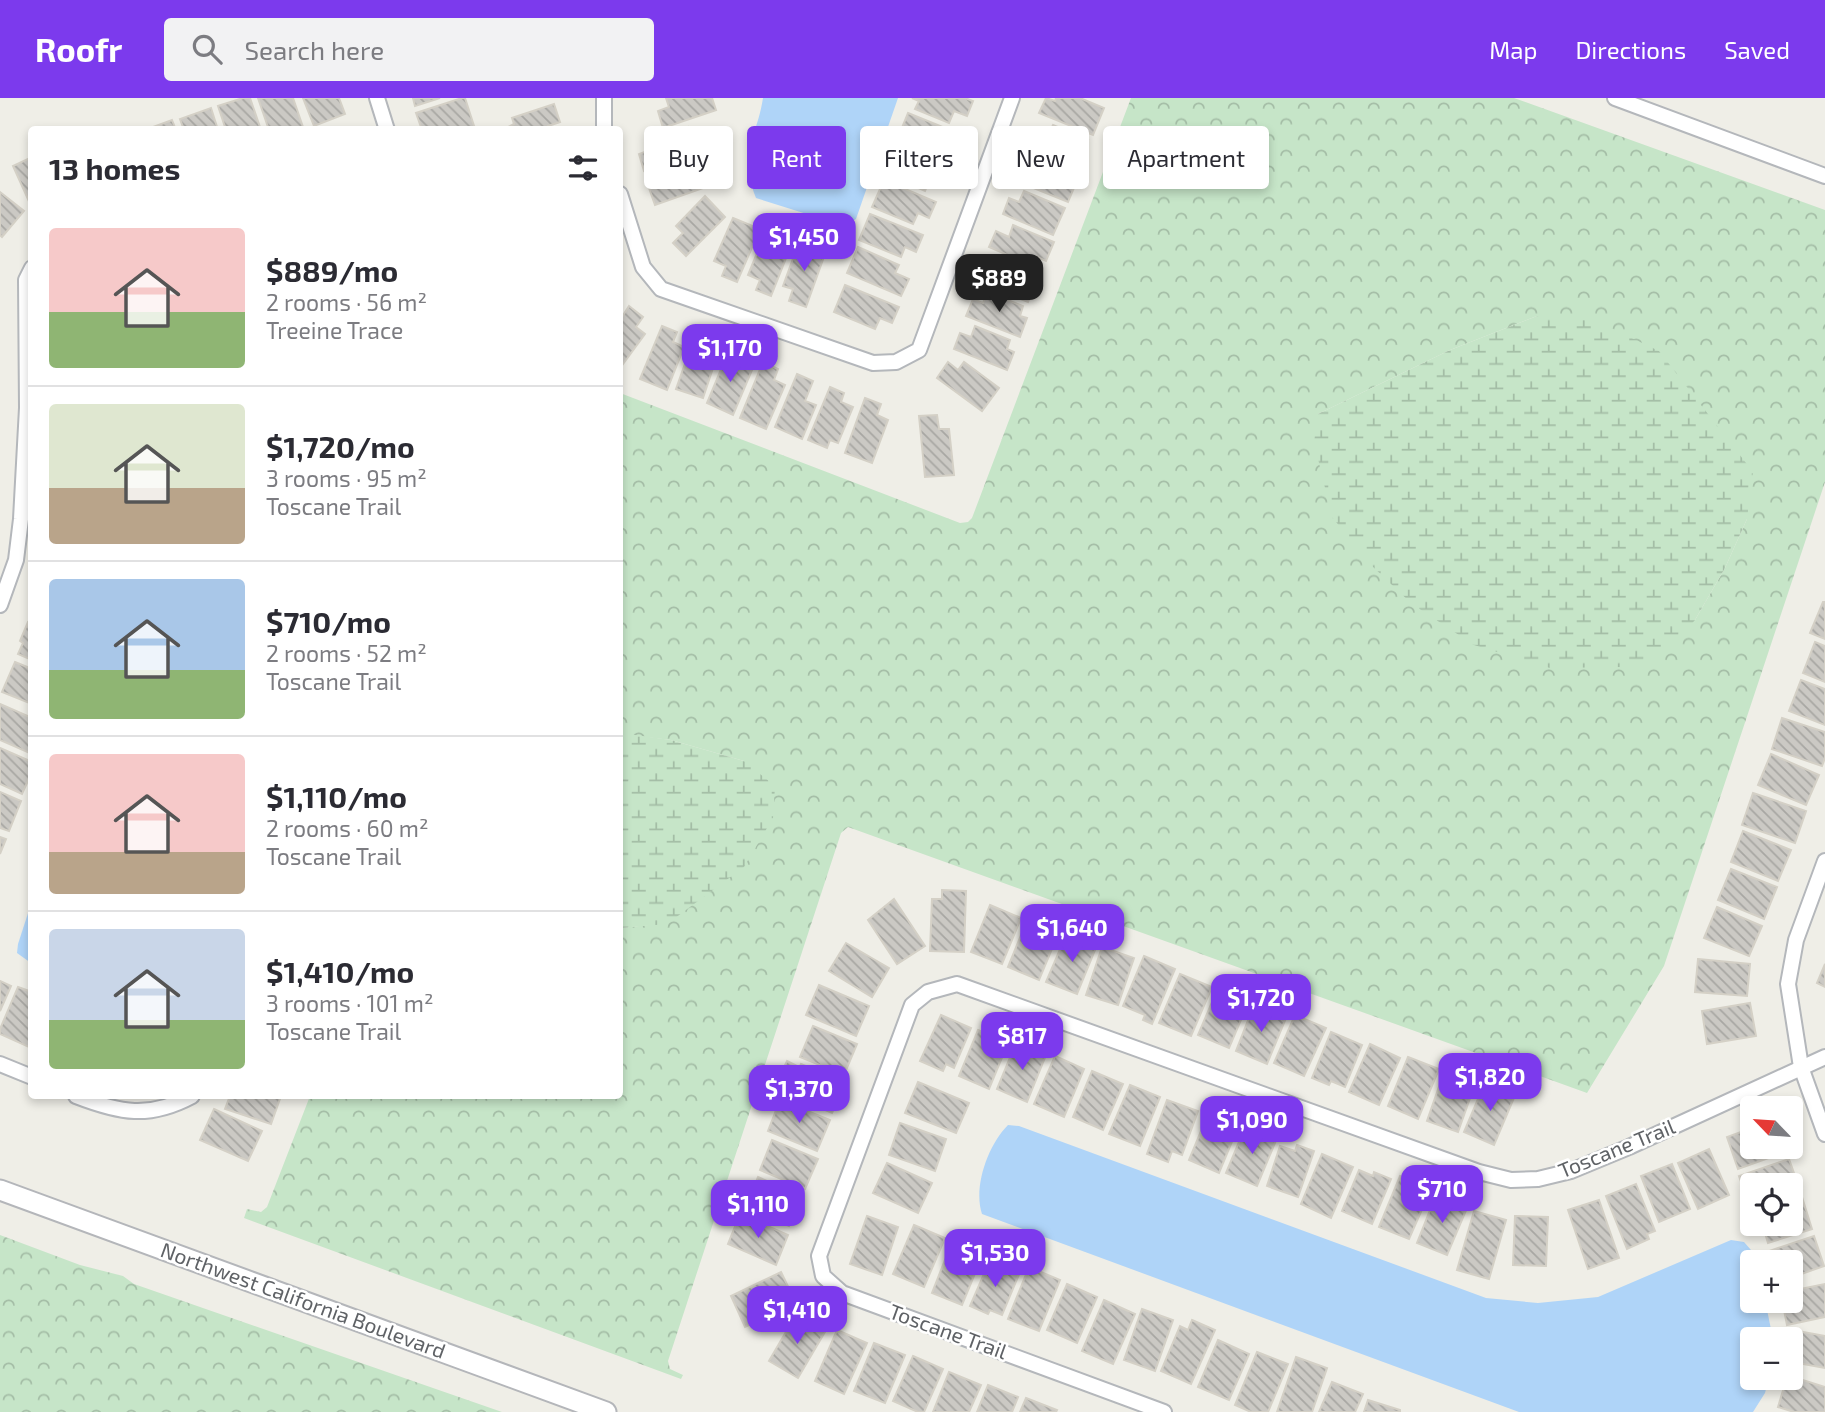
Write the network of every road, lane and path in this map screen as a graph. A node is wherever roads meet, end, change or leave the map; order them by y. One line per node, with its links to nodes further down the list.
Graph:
1 (377, 98): 5 (street)
2 (604, 98): 6 (street)
3 (1012, 98): 8 (street)
4 (1615, 98): 7 (street)
5 (386, 126)
6 (604, 126)
7 (1825, 176)
8 (623, 204)
9 (28, 275): 10 (street)
10 (0, 605)
11 (1825, 861): 14 (street)
12 (1825, 1057): 14 (street, Toscane Trail)
13 (0, 1064): 15 (street)
14 (1801, 1067): 18 (street); 21 (street, Toscane Trail)
15 (28, 1075)
16 (83, 1099): 17 (street)
17 (185, 1099)
18 (1825, 1134)
19 (0, 1190): 20 (street, Northwest California Boulevard)
20 (606, 1412)
21 (1164, 1412)

